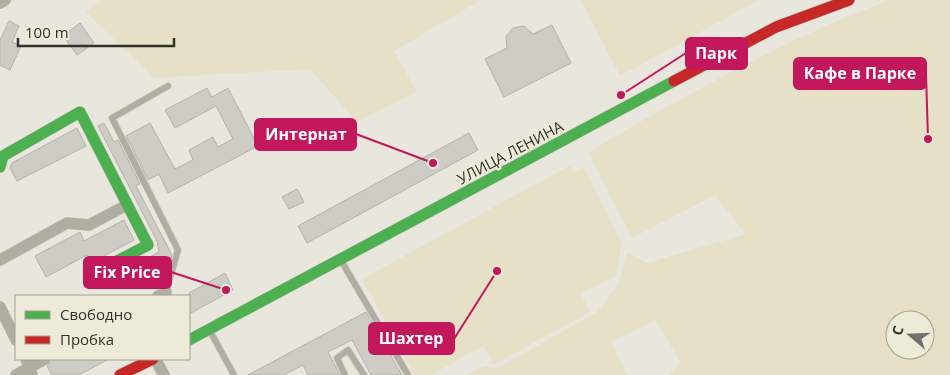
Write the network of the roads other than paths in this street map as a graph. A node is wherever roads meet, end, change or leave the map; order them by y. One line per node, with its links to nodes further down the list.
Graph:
1 (5, 0): 3 (street)
2 (849, 0): 8 (main road, УЛИЦА ЛЕНИНА)
3 (0, 3)
4 (168, 86): 10 (lane)
5 (0, 167): 6 (main road)
6 (127, 205): 7 (street); 9 (main road)
7 (0, 260)
8 (341, 260): 12 (main road, УЛИЦА ЛЕНИНА); 25 (lane)
9 (116, 262)
10 (164, 295)
11 (0, 307): 13 (street)
12 (209, 329): 14 (main road, УЛИЦА ЛЕНИНА); 22 (lane)
13 (15, 338)
14 (190, 338)
15 (43, 360): 18 (street)
16 (152, 360): 20 (main road)
17 (155, 360): 21 (street)
18 (29, 367): 19 (street)
19 (16, 375)
20 (120, 375)
21 (164, 375)
22 (234, 375)
23 (345, 375): 24 (lane)
24 (364, 375)
25 (408, 375)

